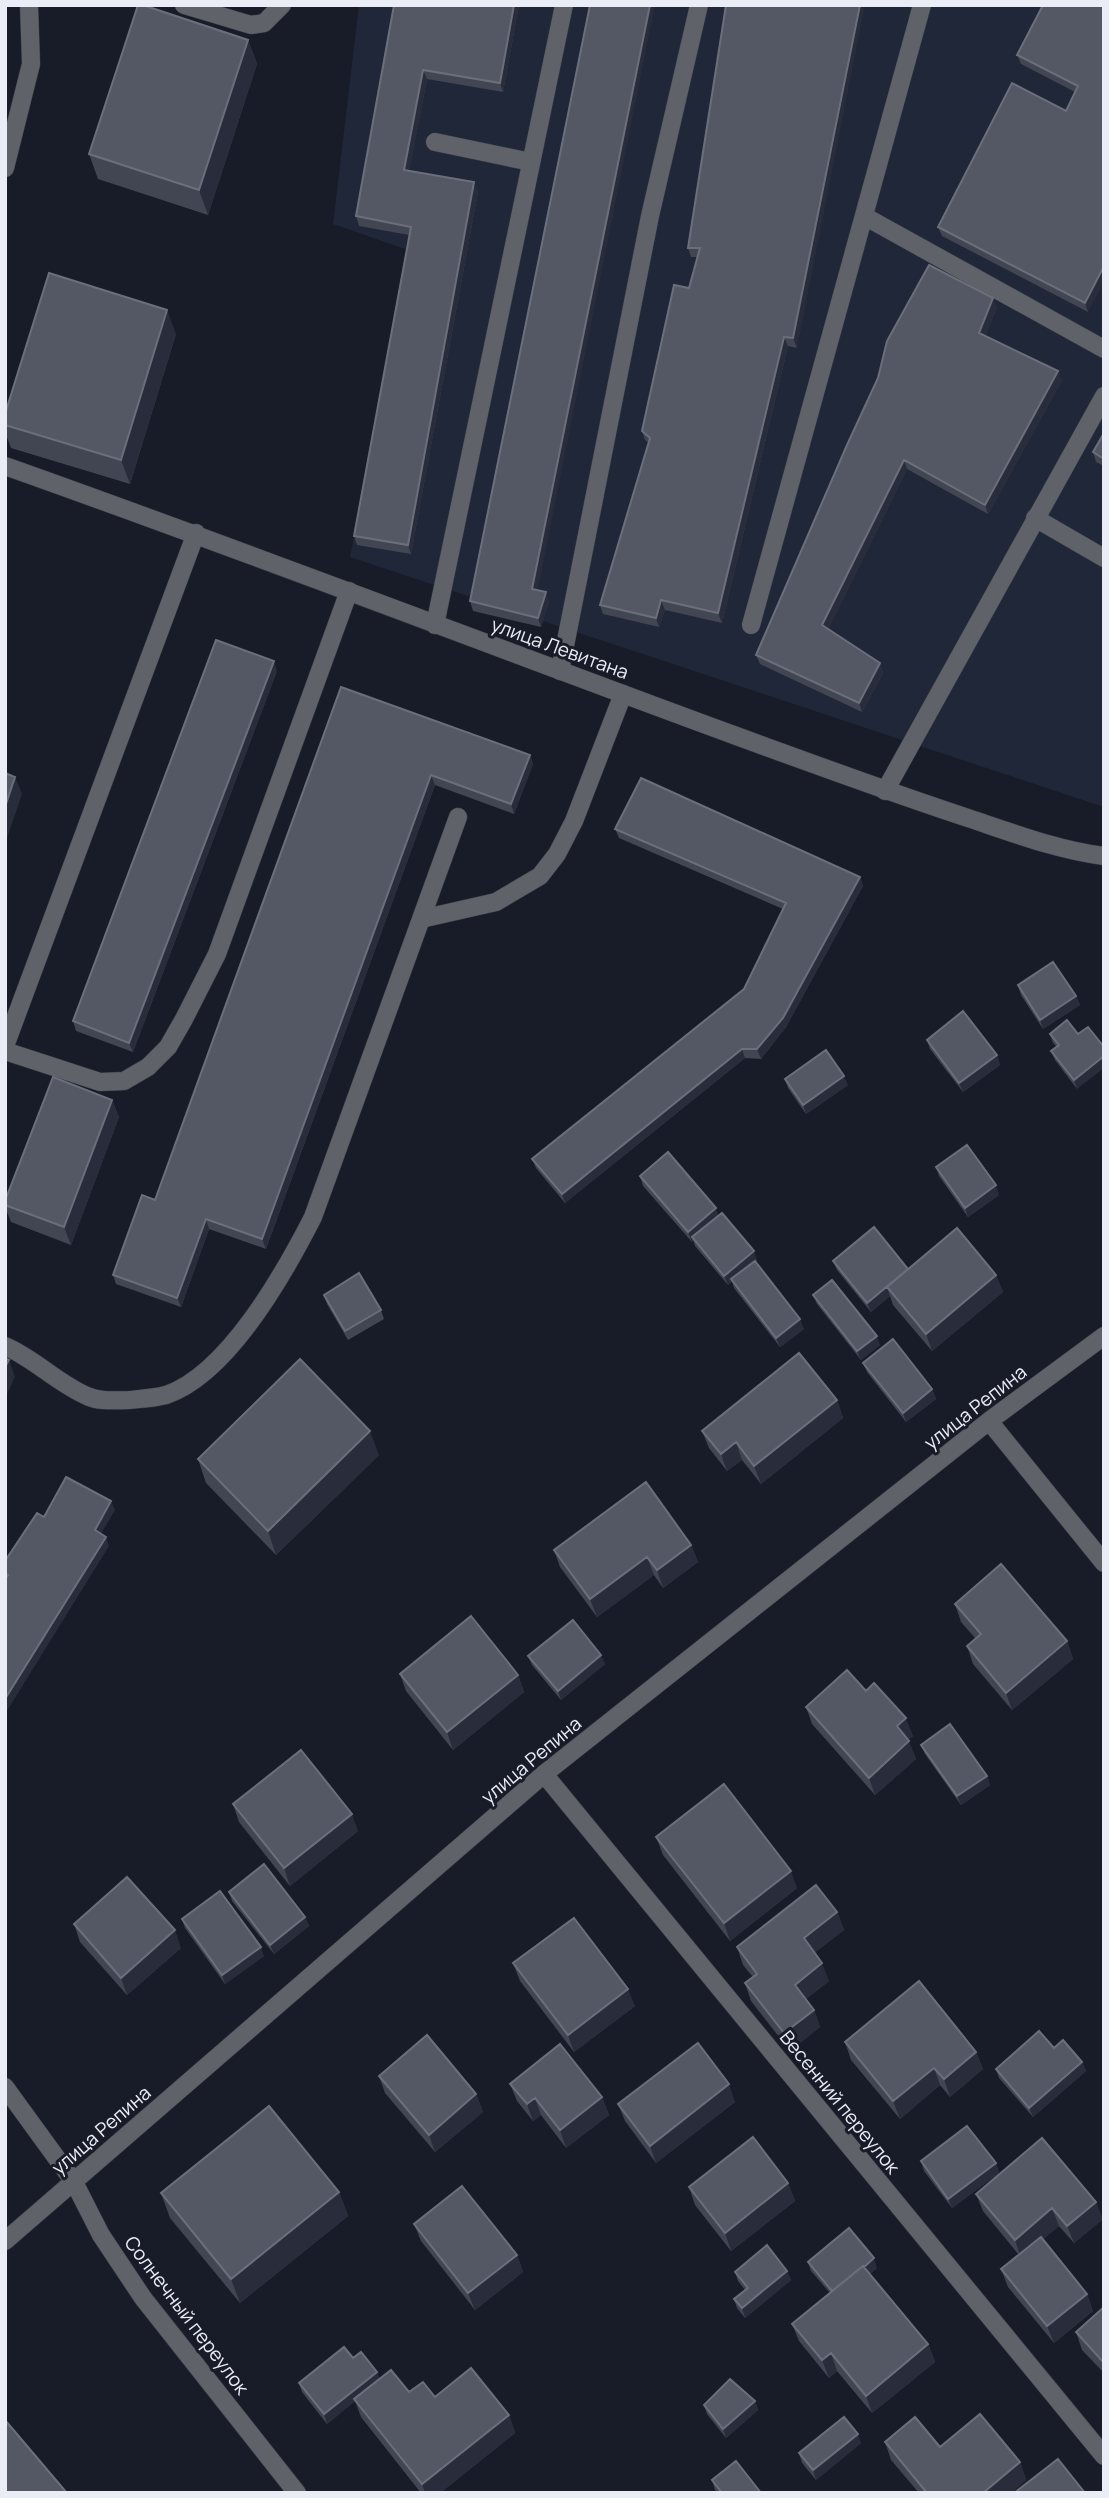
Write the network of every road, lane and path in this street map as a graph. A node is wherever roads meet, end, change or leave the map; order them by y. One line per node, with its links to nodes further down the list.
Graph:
1 (29, 5): 8 (street)
2 (184, 5): 3 (street)
3 (282, 5)
4 (564, 5): 9 (street)
5 (699, 5): 20 (street)
6 (922, 5): 10 (street)
7 (435, 142): 9 (street)
8 (6, 160)
9 (531, 162): 18 (street)
10 (863, 216): 11 (street); 19 (street)
11 (1104, 349)
12 (1104, 396): 14 (street)
13 (5, 466): 15 (street, улица Левитана)
14 (1035, 518): 16 (street); 22 (street)
15 (196, 533): 17 (street, улица Левитана); 26 (street)
16 (1104, 558)
17 (349, 591): 18 (street, улица Левитана); 26 (street)
18 (435, 625): 20 (street, улица Левитана)
19 (751, 625)
20 (560, 671): 21 (street, улица Левитана)
21 (623, 694): 22 (street, улица Левитана); 25 (street)
22 (885, 791): 24 (street, улица Левитана)
23 (458, 817): 25 (street)
24 (1104, 856)
25 (421, 919): 28 (street)
26 (5, 1048)
27 (1104, 1336): 29 (street, улица Репина)
28 (5, 1346)
29 (989, 1421): 30 (street); 31 (street, улица Репина)
30 (1104, 1563)
31 (544, 1774): 33 (street, улица Репина); 35 (street, Весенний переулок)
32 (5, 2087): 33 (street, Солнечный переулок)
33 (74, 2182): 34 (street, улица Репина); 36 (street, Солнечный переулок)
34 (5, 2241)
35 (1104, 2456)
36 (297, 2493)

